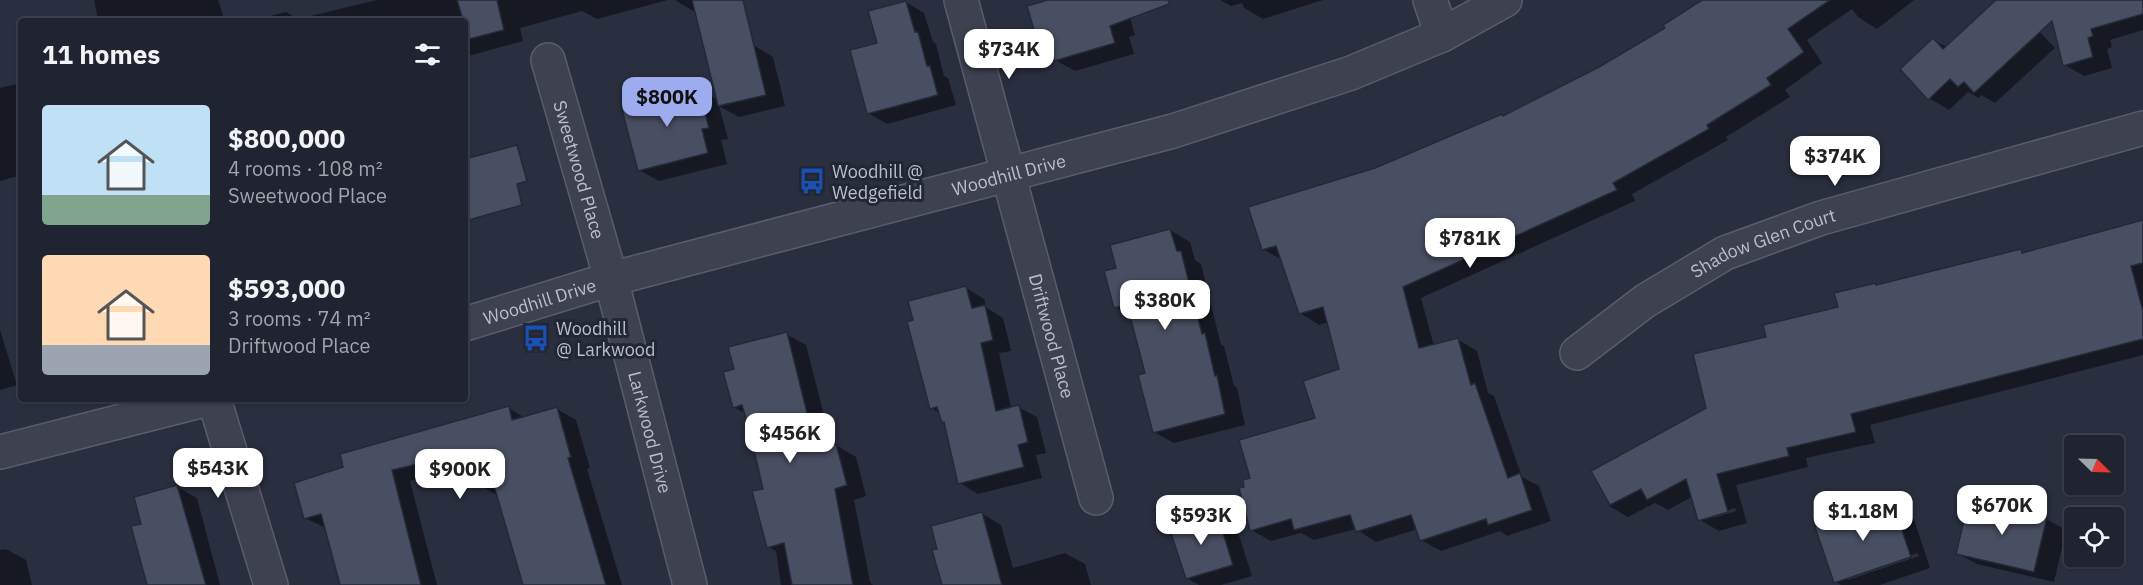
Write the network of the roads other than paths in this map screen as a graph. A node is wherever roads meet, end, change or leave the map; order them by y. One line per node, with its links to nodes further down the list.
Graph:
1 (961, 0): 7 (street, Driftwood Place)
2 (1430, 0): 4 (street)
3 (1505, 0): 4 (street, Woodhill Drive)
4 (1442, 35): 7 (street, Woodhill Drive)
5 (548, 60): 8 (street, Sweetwood Place)
6 (2143, 128): 10 (street, Shadow Glen Court)
7 (1007, 174): 8 (street, Woodhill Drive); 14 (street, Driftwood Place)
8 (611, 279): 9 (street, Woodhill Drive); 16 (street, Larkwood Drive)
9 (468, 323)
10 (1577, 353)
11 (196, 402): 13 (street)
12 (215, 402): 15 (street)
13 (0, 452)
14 (1096, 498)
15 (271, 585)
16 (690, 585)

